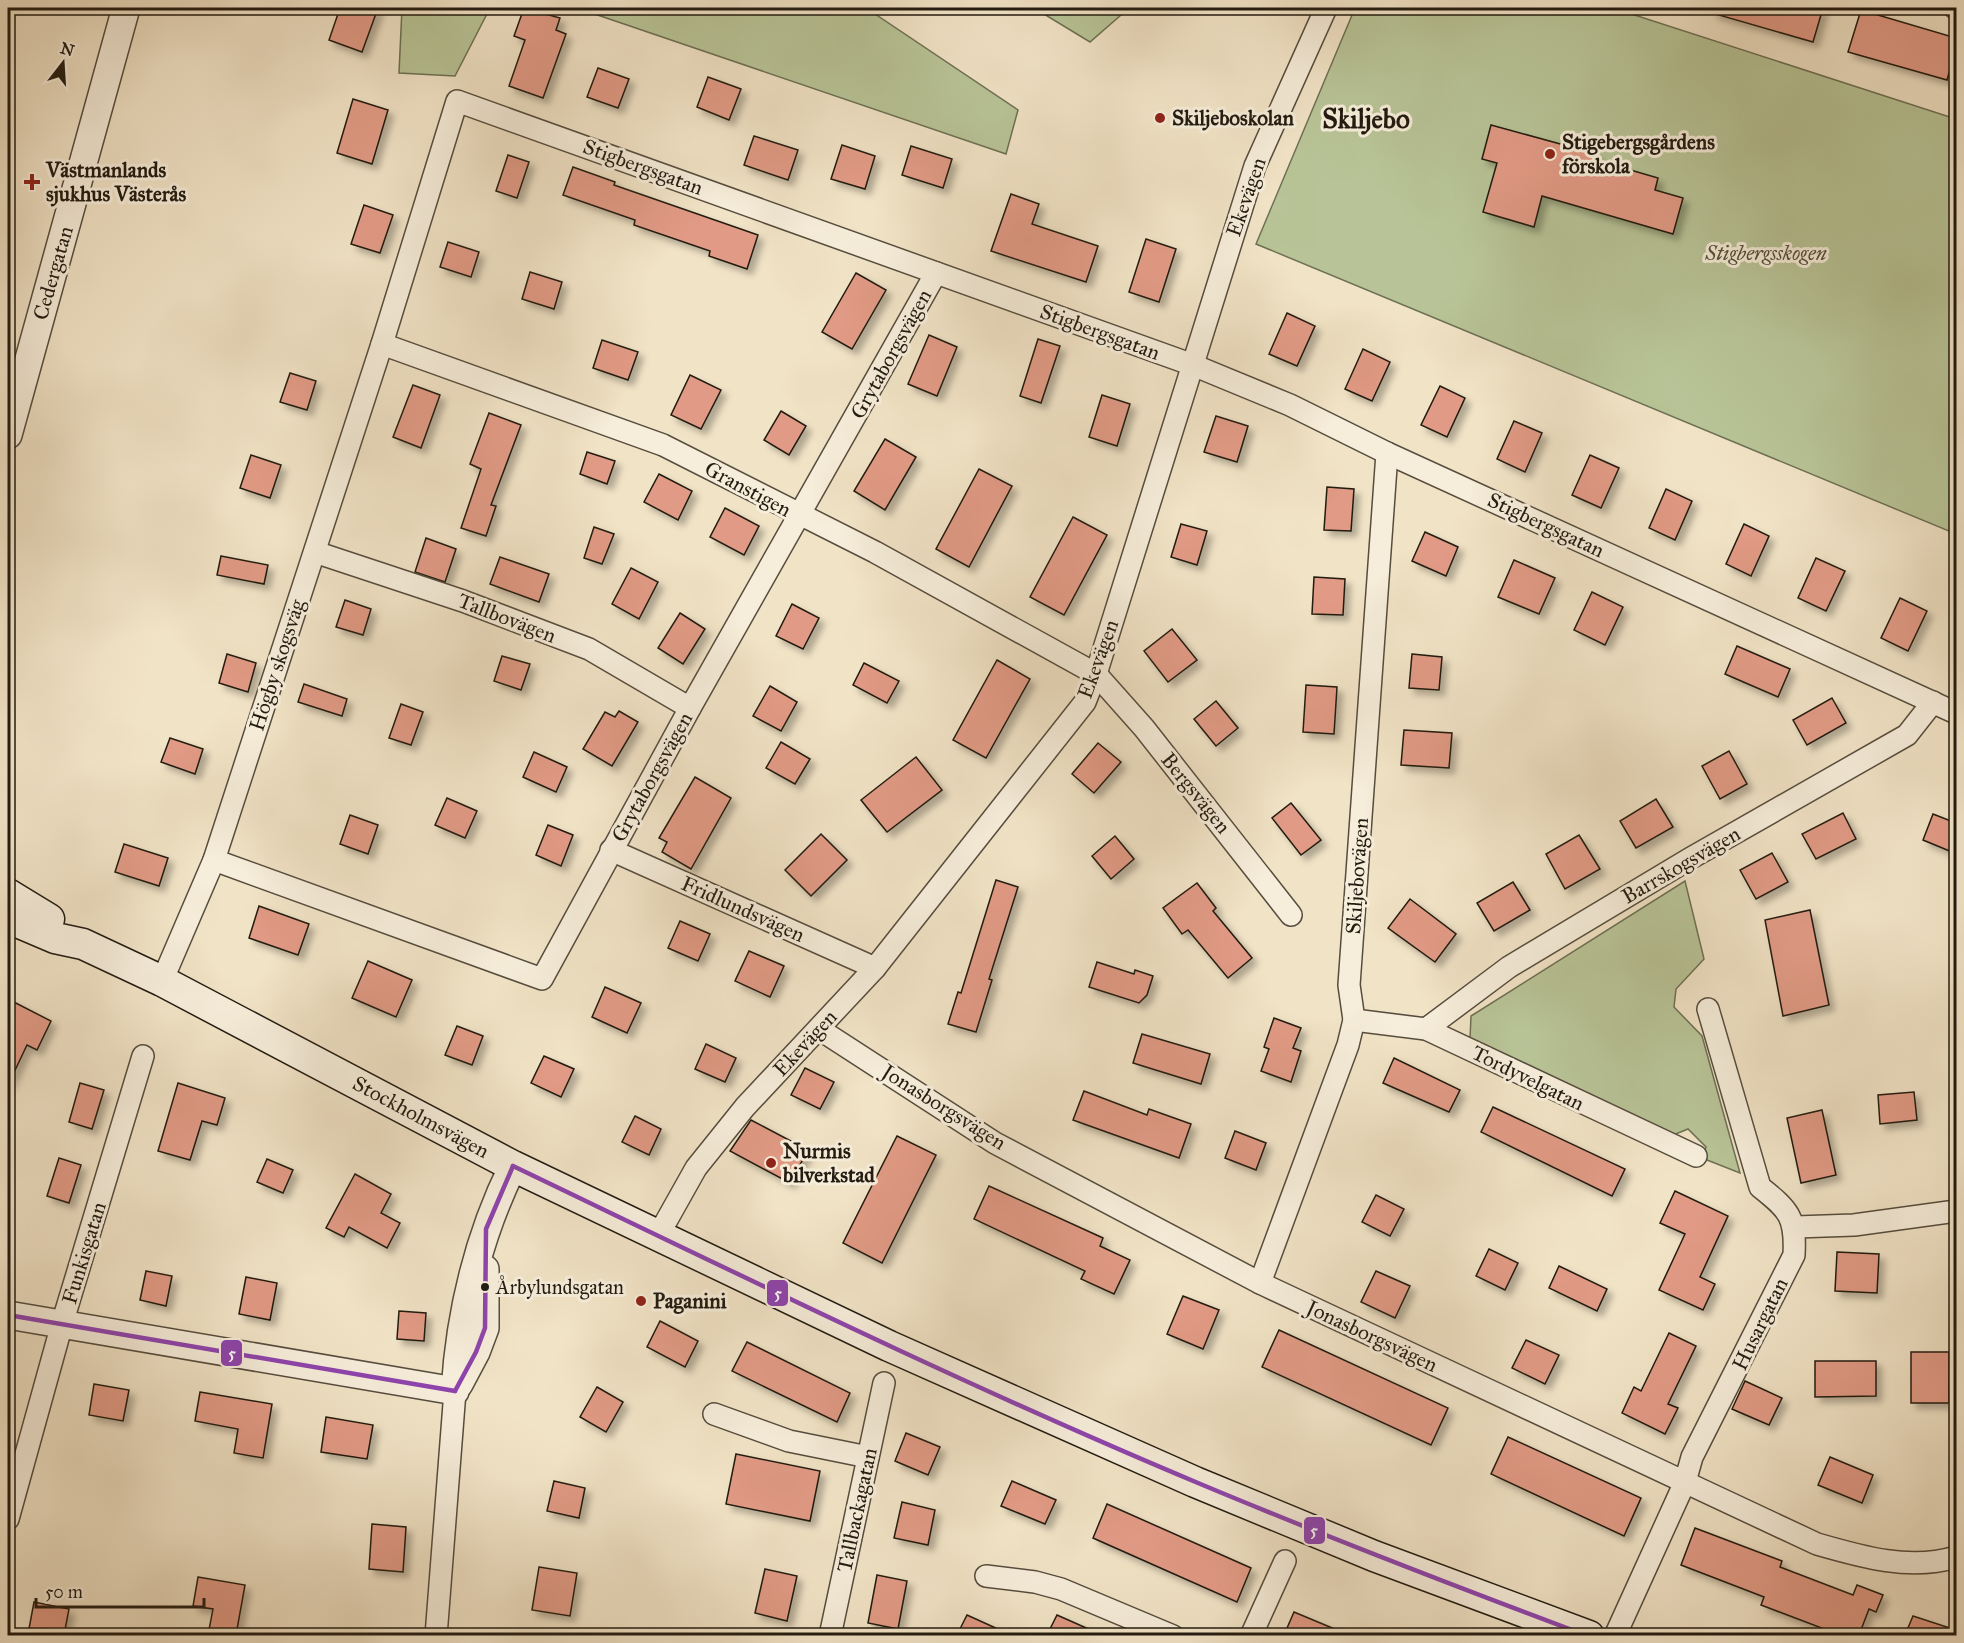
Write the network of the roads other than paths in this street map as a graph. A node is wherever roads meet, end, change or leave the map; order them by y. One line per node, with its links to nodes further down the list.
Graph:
1 (126, 8): 6 (street, Cedergatan)
2 (1326, 8): 5 (street, Ekevägen)
3 (936, 273): 4 (street, Stigbergsgatan); 5 (street, Stigbergsgatan); 8 (street, Grytaborgsvägen)
4 (382, 344): 8 (street, Granstigen); 9 (street, Högby skogsväg)
5 (1193, 365): 7 (street, Stigbergsgatan); 10 (street, Ekevägen)
6 (8, 435)
7 (1388, 453): 11 (street, Stigbergsgatan); 23 (street, Skiljebovägen)
8 (800, 517): 10 (street, Granstigen); 12 (street, Grytaborgsvägen)
9 (315, 552): 12 (street, Tallbovägen); 15 (street, Högby skogsväg)
10 (1096, 674): 17 (street, Bergsvägen); 20 (street, Ekevägen)
11 (1933, 702): 13 (street, Stigbergsgatan); 25 (street, Barrskogsvägen)
12 (690, 708): 14 (street, Grytaborgsvägen)
13 (1956, 713)
14 (611, 850): 15 (street, Grytaborgsvägen); 20 (street, Fridlundsvägen)
15 (214, 860): 21 (street, Högby skogsväg)
16 (8, 894): 19 (main road, Stockholmsvägen)
17 (1291, 915)
18 (8, 918): 19 (main road, Stockholmsvägen)
19 (82, 944): 21 (main road, Stockholmsvägen)
20 (874, 968): 24 (street, Ekevägen)
21 (162, 981): 28 (main road, Stockholmsvägen)
22 (1708, 1009): 30 (street)
23 (1354, 1020): 25 (street, Tordyvelgatan); 32 (street, Skiljebovägen)
24 (819, 1029): 31 (street, Ekevägen); 32 (street, Jonasborgsvägen)
25 (1426, 1029): 27 (street, Tordyvelgatan)
26 (142, 1056): 34 (street, Funkisgatan)
27 (1696, 1156)
28 (513, 1166): 31 (main road, Stockholmsvägen); 36 (street)
29 (1956, 1211): 30 (street)
30 (1796, 1227): 39 (street, Husargatan)
31 (659, 1234): 48 (main road, Stockholmsvägen)
32 (1260, 1283): 39 (street, Jonasborgsvägen)
33 (8, 1315): 34 (street)
34 (62, 1324): 36 (street); 40 (street, Funkisgatan)
35 (884, 1383): 38 (street, Tallbackagatan)
36 (455, 1391): 44 (street)
37 (714, 1414): 38 (street)
38 (867, 1457): 45 (street, Tallbackagatan)
39 (1685, 1482): 41 (street, Jonasborgsvägen); 49 (street, Husargatan)
40 (8, 1519)
41 (1956, 1557)
42 (1286, 1561): 47 (street)
43 (986, 1576): 46 (street)
44 (436, 1635)
45 (830, 1635)
46 (1173, 1635)
47 (1251, 1635)
48 (1589, 1635)
49 (1616, 1635)

